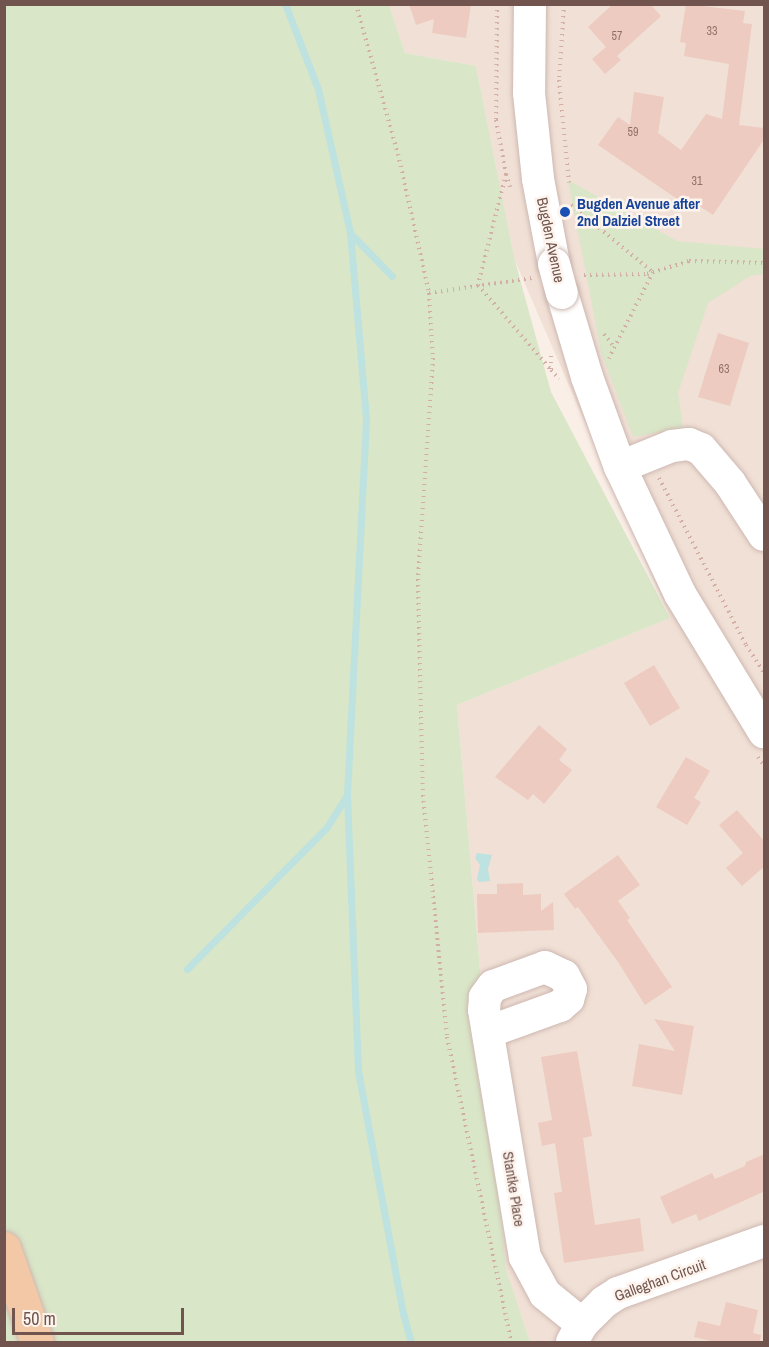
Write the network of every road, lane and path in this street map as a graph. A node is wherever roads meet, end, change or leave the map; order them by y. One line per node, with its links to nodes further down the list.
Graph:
1 (356, 4): 13 (path)
2 (497, 4): 5 (path)
3 (530, 4): 11 (street, Bugden Avenue)
4 (564, 4): 6 (path)
5 (506, 174): 7 (path); 12 (path)
6 (569, 188)
7 (512, 193)
8 (570, 197): 10 (path)
9 (765, 263): 10 (path)
10 (653, 272): 11 (path); 14 (path)
11 (557, 278): 12 (path); 17 (street, Bugden Avenue)
12 (478, 285): 13 (path); 15 (path)
13 (429, 293): 26 (path)
14 (613, 369)
15 (551, 370)
16 (649, 455): 17 (street); 18 (street); 19 (path)
17 (620, 467): 20 (street, Bugden Avenue)
18 (765, 535)
19 (765, 673)
20 (761, 720)
21 (488, 1032): 24 (street, Stantke Place)
22 (765, 1240): 24 (street, Galleghan Circuit)
23 (4, 1248): 25 (main road)
24 (577, 1334)
25 (37, 1342)
26 (510, 1342)

